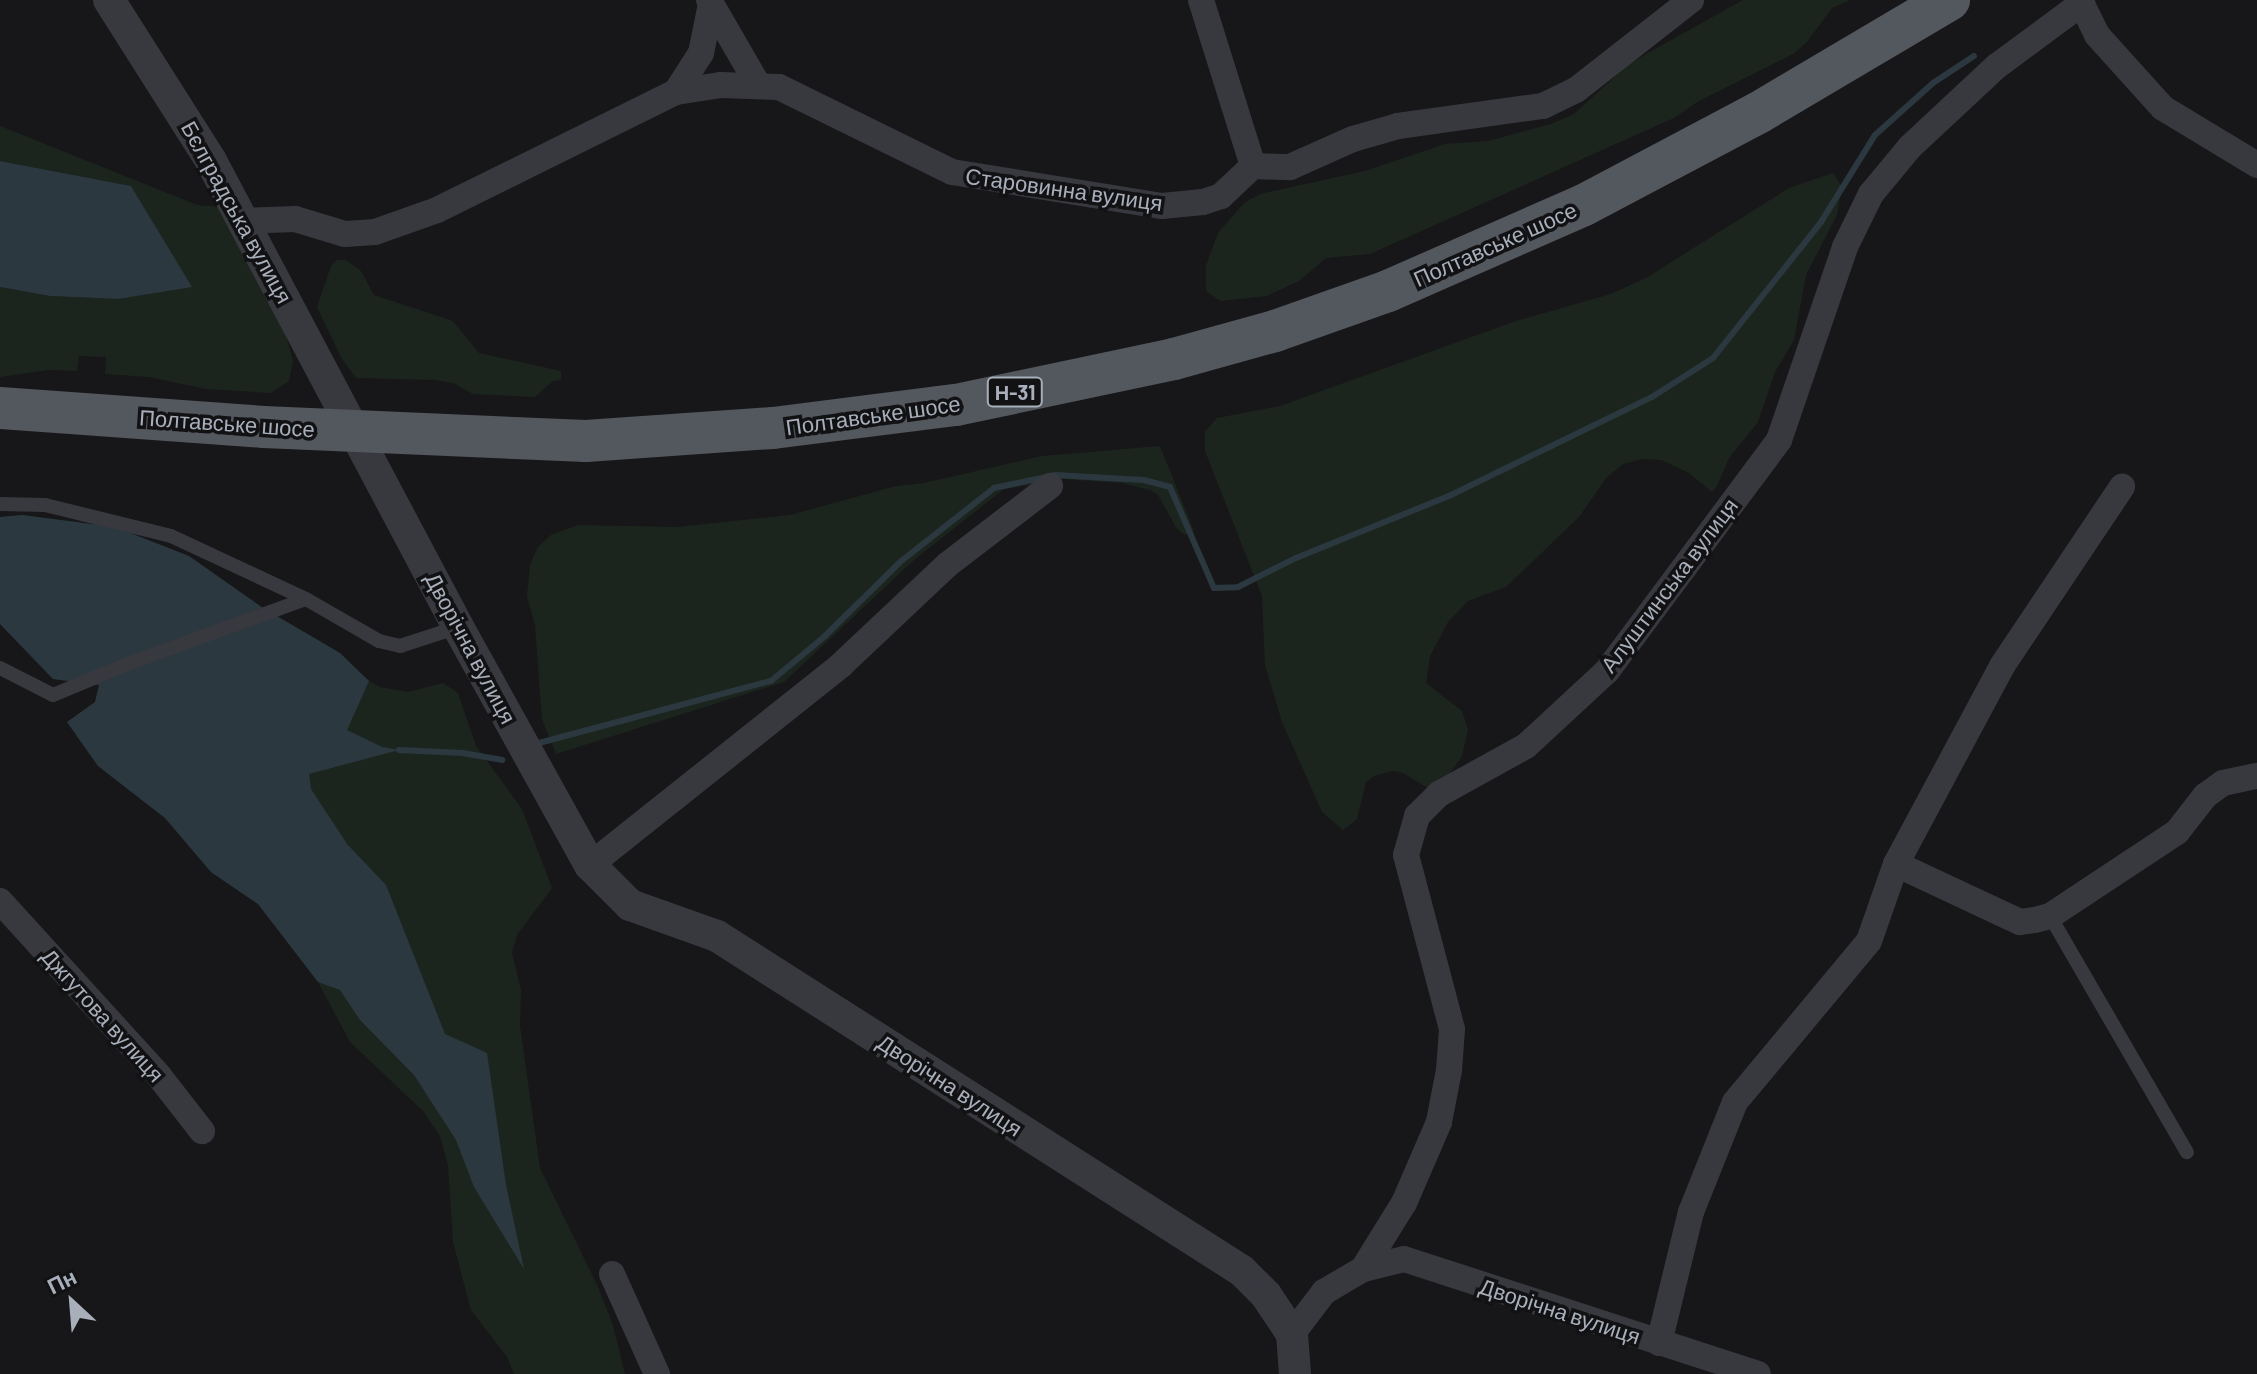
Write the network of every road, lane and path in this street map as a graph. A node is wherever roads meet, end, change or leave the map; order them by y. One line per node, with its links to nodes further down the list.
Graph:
1 (109, 0): 11 (street, Бєлградська вулиця)
2 (1201, 0): 10 (street)
3 (1691, 0): 10 (street)
4 (1949, 0): 13 (main road, Полтавське шосе / Н-31)
5 (2084, 1): 9 (street); 27 (street, Алуштинська вулиця)
6 (710, 2): 7 (street); 8 (street)
7 (758, 85): 8 (street, Старовинна вулиця); 10 (street, Старовинна вулиця)
8 (676, 92): 11 (street, Старовинна вулиця)
9 (2257, 165)
10 (1253, 166)
11 (243, 221): 13 (street, Бєлградська вулиця)
12 (0, 408): 13 (main road, Полтавське шосе / Н-31)
13 (353, 430): 18 (street, Дворічна вулиця)
14 (1050, 486): 22 (street)
15 (2122, 487): 21 (street)
16 (0, 504): 17 (lane)
17 (306, 599): 18 (lane); 19 (lane)
18 (458, 627): 22 (street, Дворічна вулиця)
19 (0, 668)
20 (2257, 776): 24 (street)
21 (1896, 864): 24 (street); 30 (street)
22 (590, 865): 29 (street, Дворічна вулиця)
23 (0, 901): 25 (street, Джгутова вулиця)
24 (2050, 916): 26 (lane)
25 (202, 1131)
26 (2187, 1152)
27 (1363, 1269): 29 (street, Дворічна вулиця); 30 (street, Дворічна вулиця)
28 (612, 1274): 31 (street)
29 (1292, 1334): 32 (street, Дворічна вулиця)
30 (1659, 1343): 33 (street, Дворічна вулиця)
31 (657, 1374)
32 (1295, 1374)
33 (1758, 1374)

